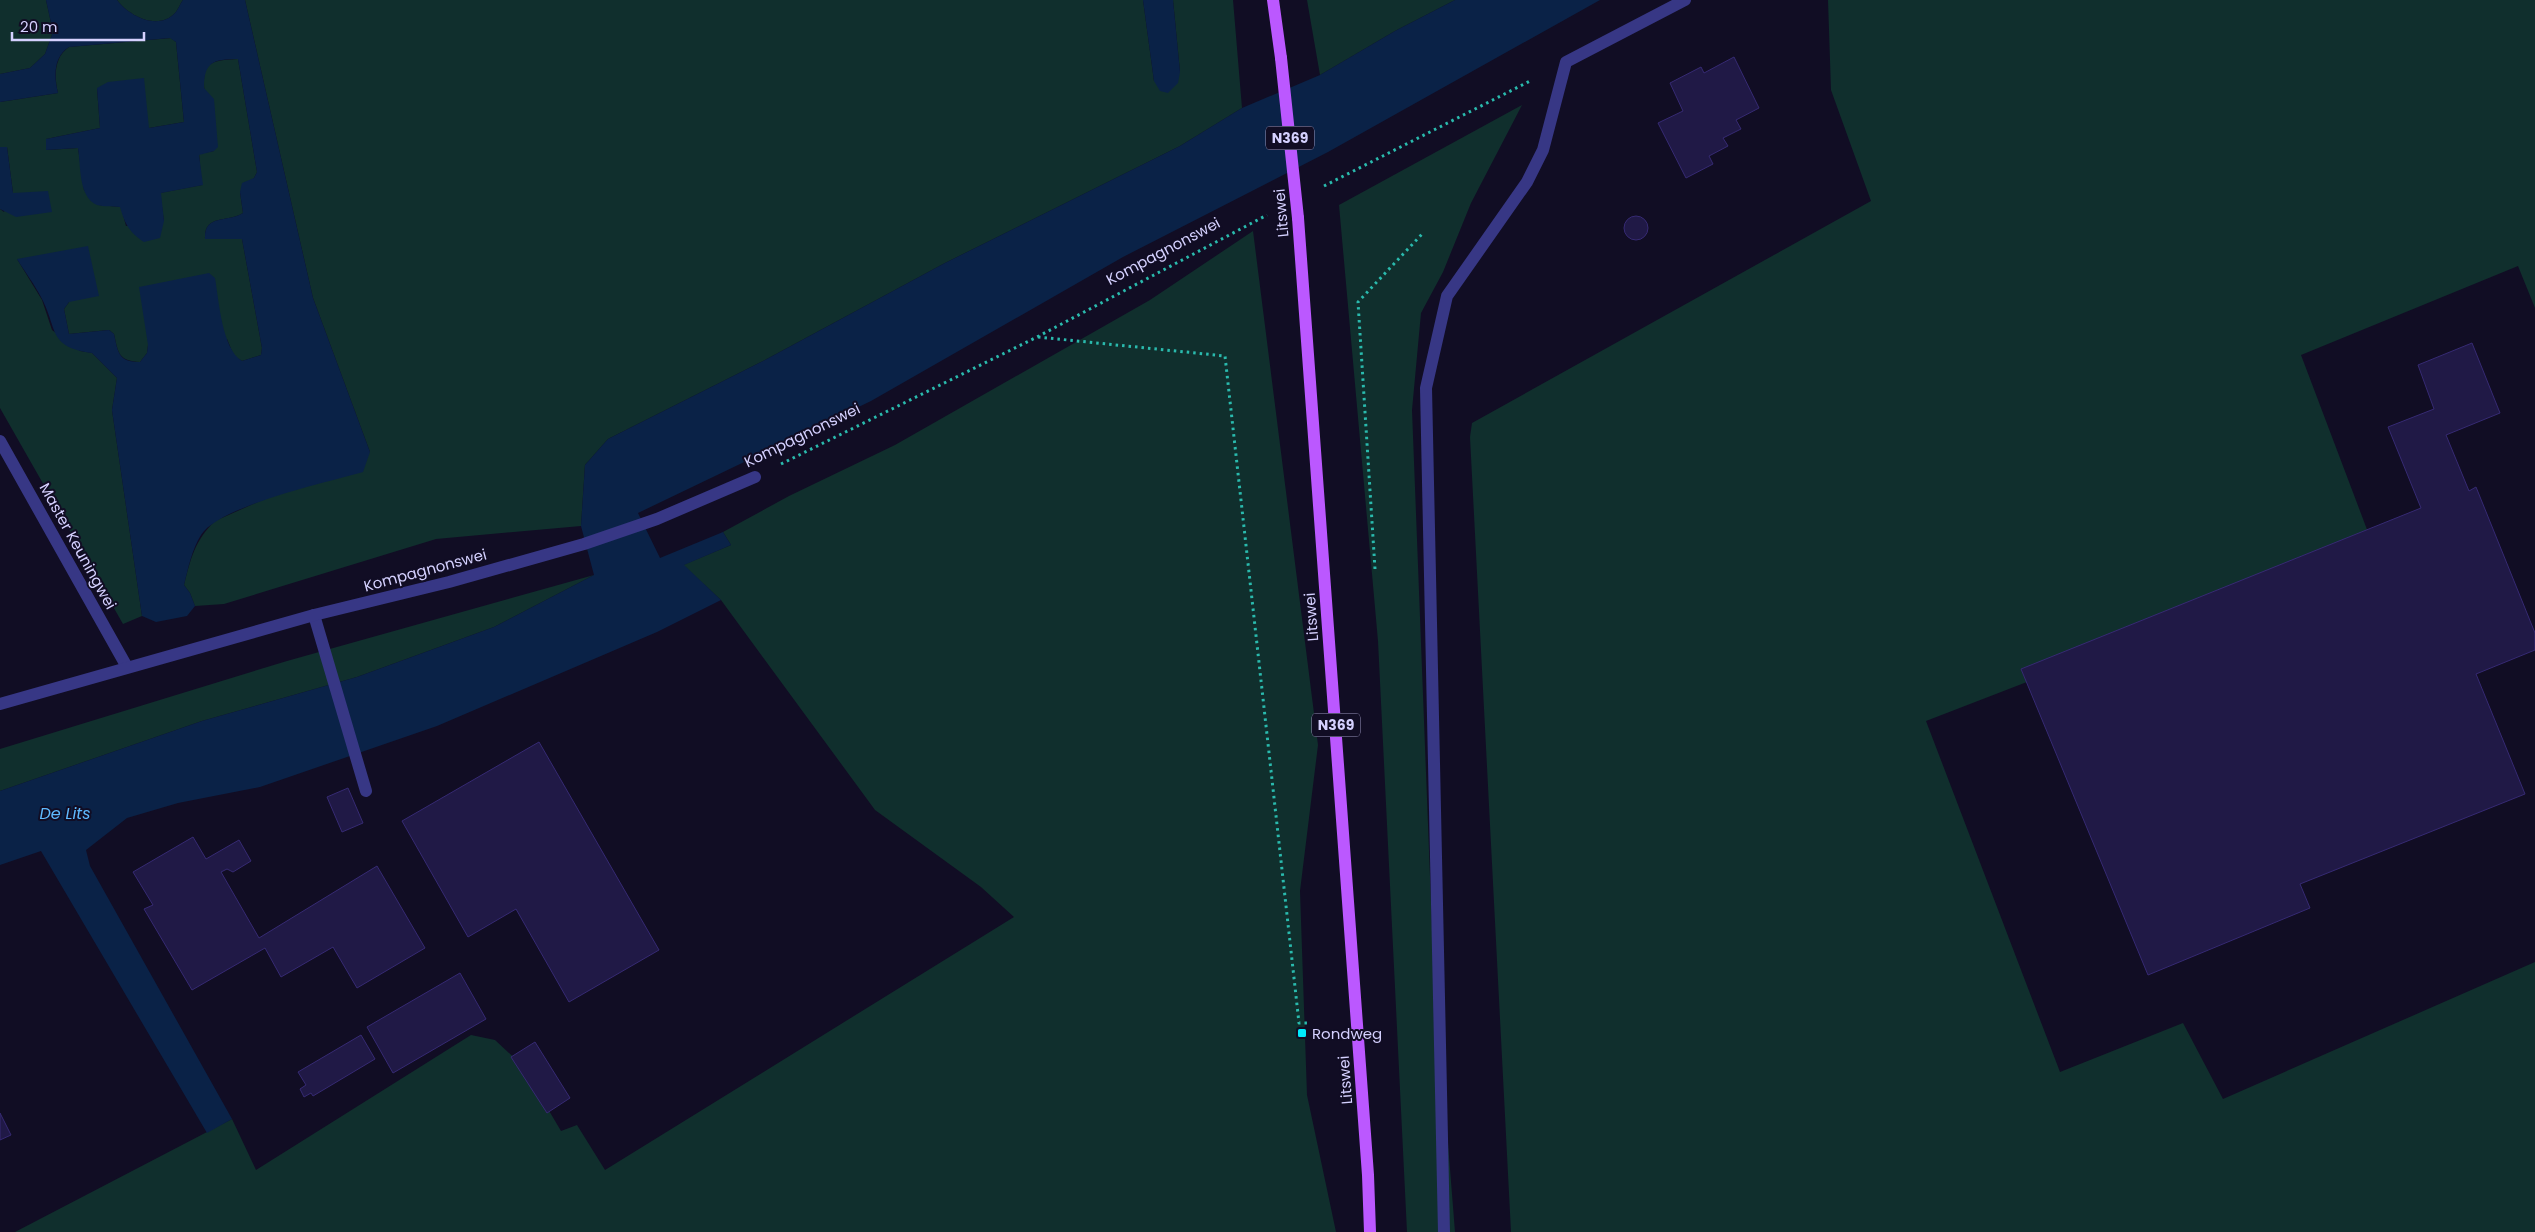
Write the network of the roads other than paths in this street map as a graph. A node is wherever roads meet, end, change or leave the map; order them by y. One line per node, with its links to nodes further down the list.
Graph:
1 (1274, 0): 9 (main road, Litswei / N369, bridge)
2 (1684, 0): 10 (street)
3 (0, 441): 6 (street, Master Keuningwei)
4 (755, 477): 5 (street, Kompagnonswei)
5 (314, 615): 6 (street, Kompagnonswei); 8 (street)
6 (127, 667): 7 (street, Kompagnonswei)
7 (0, 704)
8 (366, 791)
9 (1370, 1232)
10 (1444, 1232)

